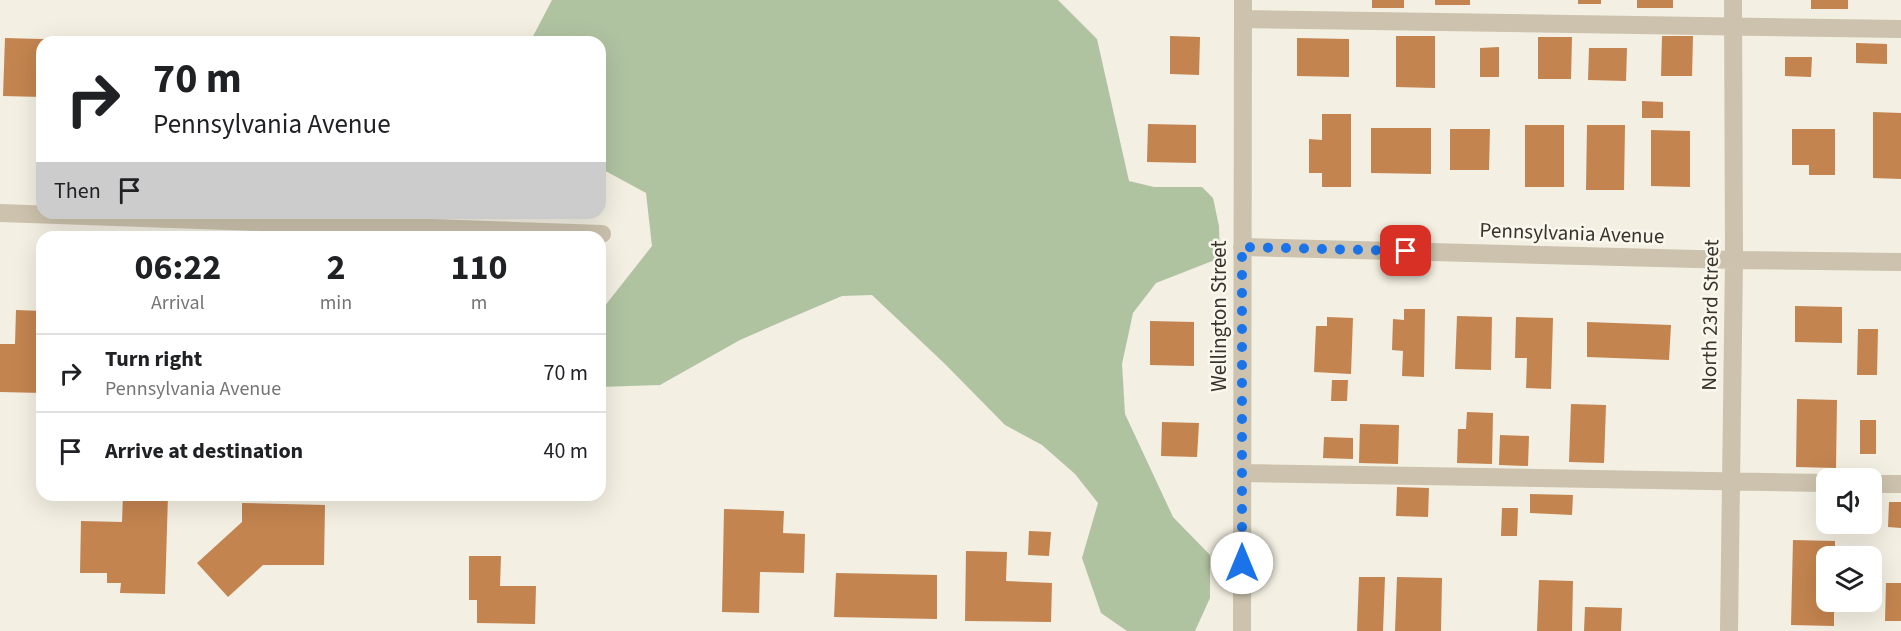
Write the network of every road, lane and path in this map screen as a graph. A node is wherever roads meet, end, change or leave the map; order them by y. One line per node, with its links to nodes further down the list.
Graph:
1 (1243, 0): 3 (street, Wellington Street)
2 (1733, 0): 4 (street, North 23rd Street)
3 (1243, 19): 4 (street); 10 (street, Wellington Street)
4 (1732, 25): 5 (street); 11 (street, North 23rd Street)
5 (1901, 29)
6 (0, 213): 7 (street)
7 (36, 214)
8 (172, 219): 9 (street)
9 (516, 231)
10 (1242, 247): 11 (street, Pennsylvania Avenue); 13 (street, Wellington Street)
11 (1734, 260): 12 (street, Pennsylvania Avenue); 14 (street, North 23rd Street)
12 (1901, 262)
13 (1242, 473): 14 (street); 18 (street, Wellington Street)
14 (1731, 480): 15 (street); 19 (street, North 23rd Street)
15 (1816, 483)
16 (1882, 484): 17 (street)
17 (1901, 484)
18 (1242, 631)
19 (1729, 631)

